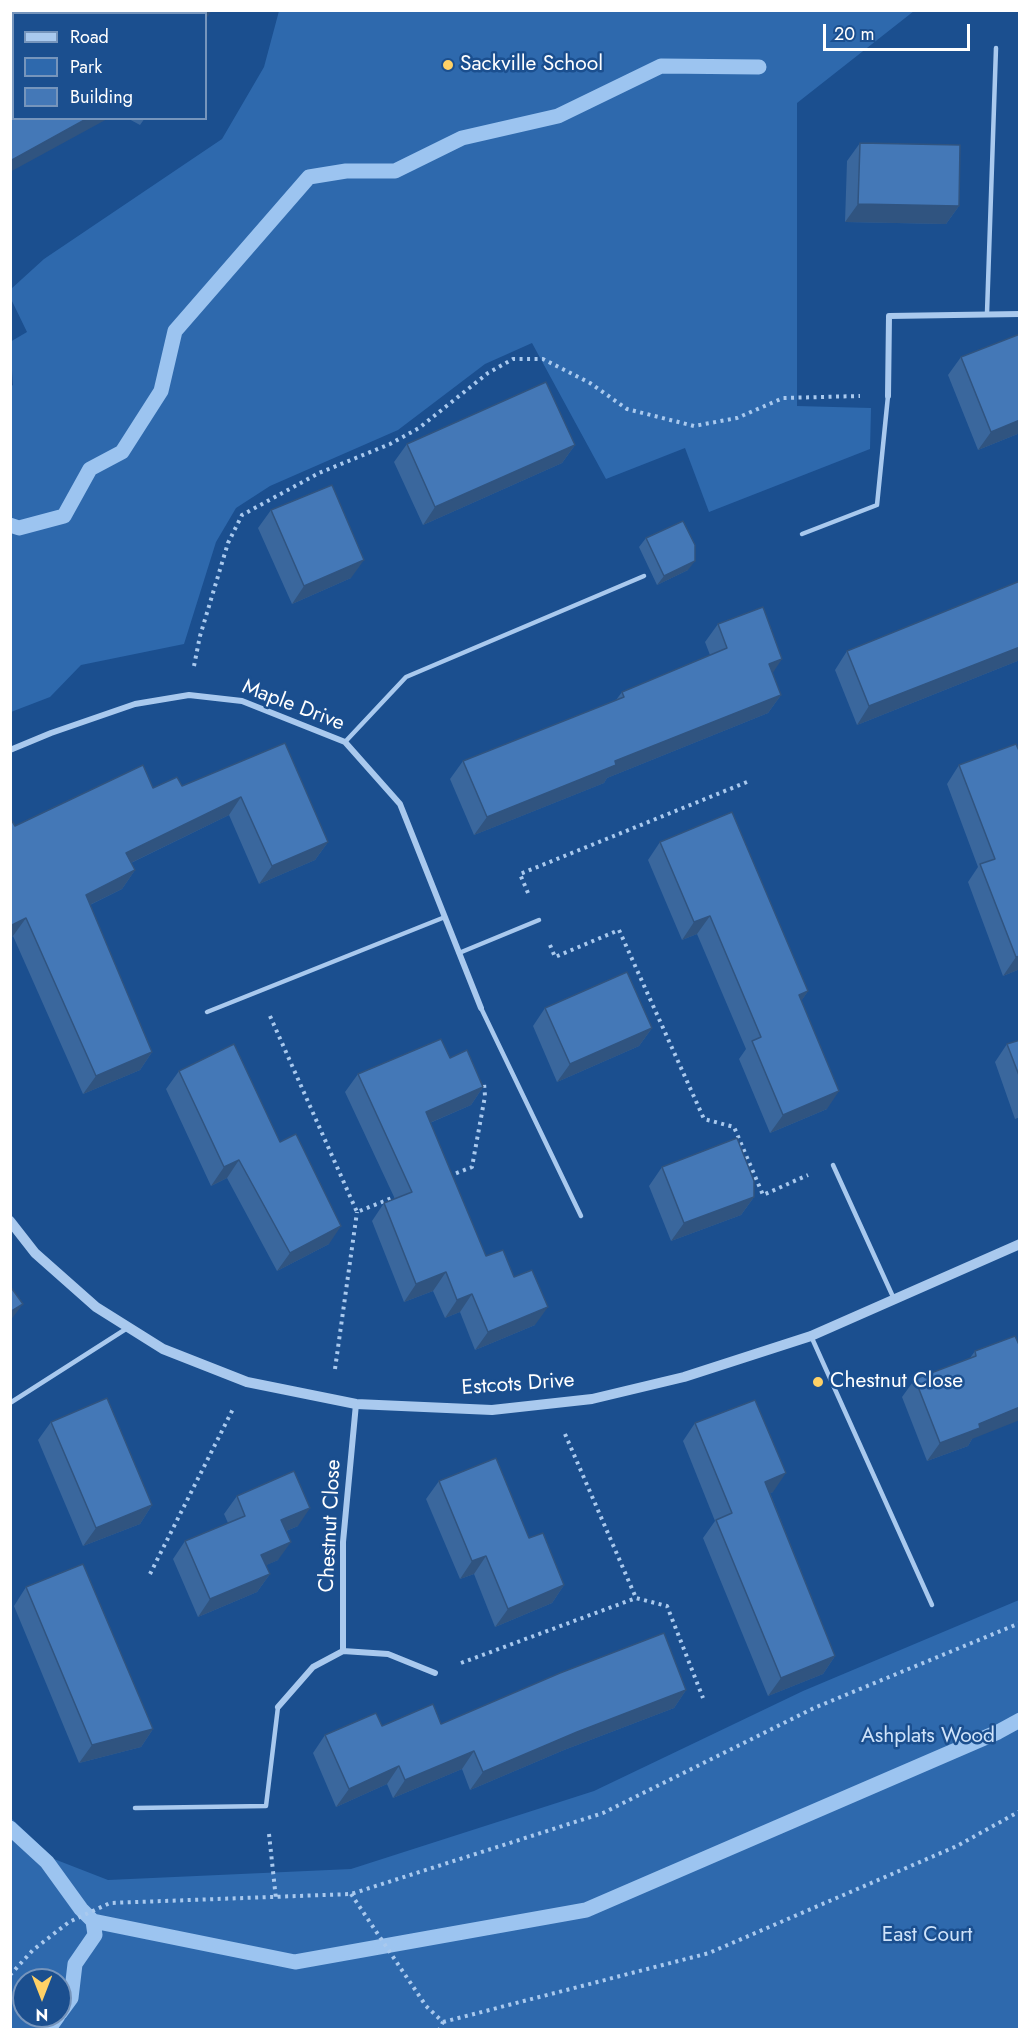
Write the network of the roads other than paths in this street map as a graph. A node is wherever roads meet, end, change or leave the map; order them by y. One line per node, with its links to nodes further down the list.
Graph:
1 (996, 48): 2 (lane)
2 (987, 313): 3 (street); 4 (street)
3 (1020, 314)
4 (888, 396): 5 (lane)
5 (802, 534)
6 (644, 576): 7 (lane)
7 (345, 742): 8 (street, Maple Drive); 9 (street, Maple Drive)
8 (10, 750)
9 (445, 917): 11 (street, Maple Drive); 13 (lane)
10 (539, 920): 11 (lane)
11 (459, 952): 12 (street, Maple Drive)
12 (482, 1008): 15 (lane)
13 (207, 1012)
14 (833, 1165): 18 (lane)
15 (581, 1216)
16 (10, 1221): 19 (street, Estcots Drive)
17 (1020, 1244): 18 (street, Estcots Drive)
18 (894, 1300): 20 (street, Estcots Drive)
19 (129, 1328): 21 (lane); 22 (street, Estcots Drive)
20 (811, 1336): 22 (street, Estcots Drive); 23 (lane)
21 (10, 1403)
22 (356, 1404): 24 (street, Chestnut Close)
23 (932, 1605)
24 (343, 1651): 25 (street); 26 (street)
25 (435, 1673)
26 (278, 1707): 27 (lane)
27 (135, 1808)

